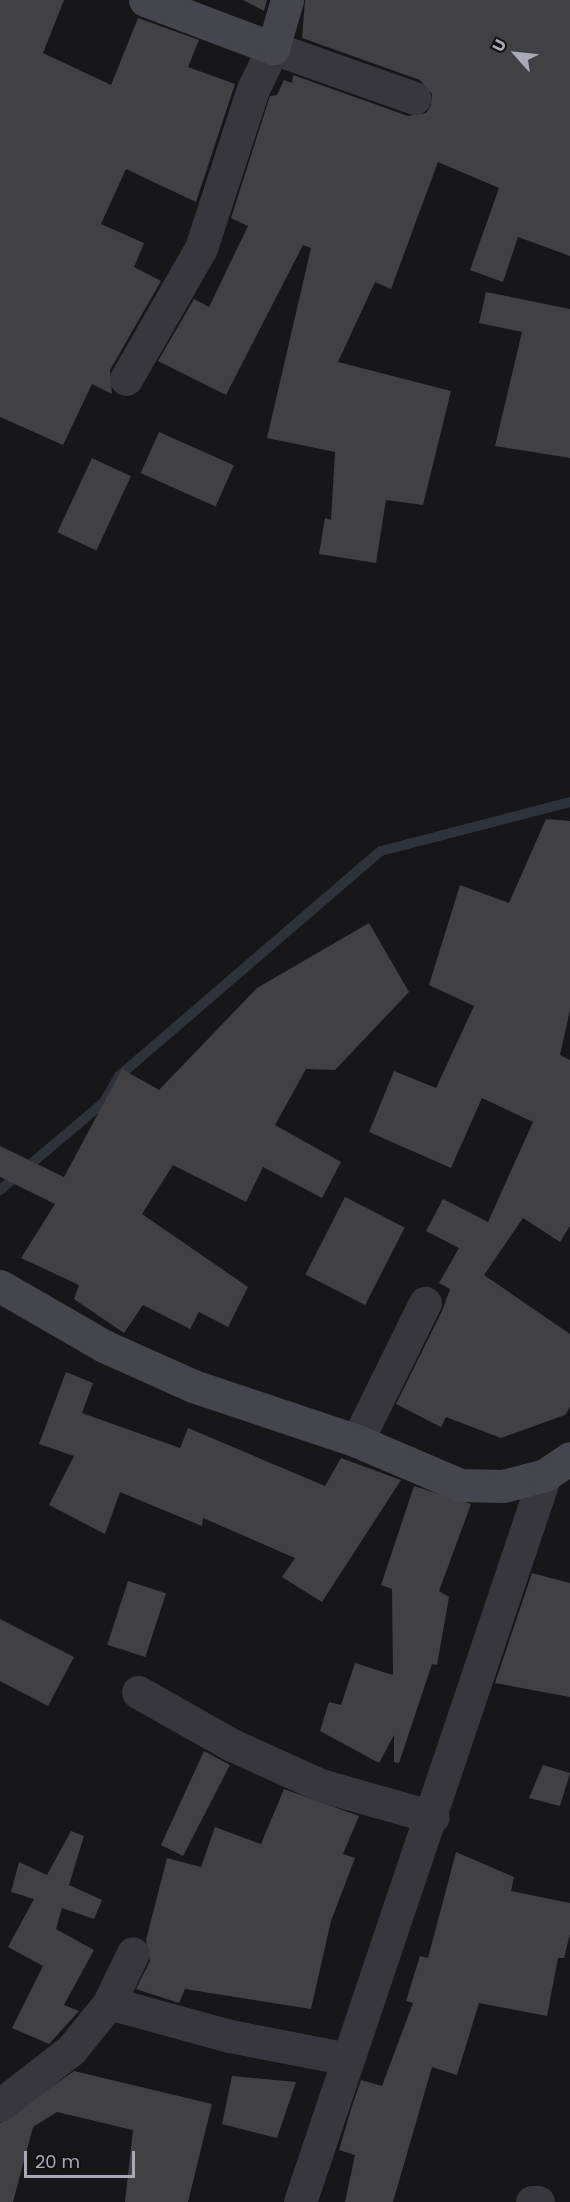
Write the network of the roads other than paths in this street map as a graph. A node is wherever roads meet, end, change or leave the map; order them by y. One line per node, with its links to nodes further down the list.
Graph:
1 (145, 0): 3 (street)
2 (287, 0): 3 (street)
3 (273, 48): 4 (street); 5 (street)
4 (414, 98)
5 (126, 379)
6 (0, 1286): 8 (street)
7 (425, 1303): 8 (street)
8 (357, 1441): 9 (street)
9 (558, 1467): 11 (street)
10 (138, 1692): 11 (street)
11 (433, 1817): 14 (street)
12 (133, 1953): 13 (street)
13 (109, 2003): 14 (street); 15 (street)
14 (348, 2059): 16 (street)
15 (0, 2105)
16 (300, 2202)
17 (532, 2202): 18 (street)
18 (538, 2202)

